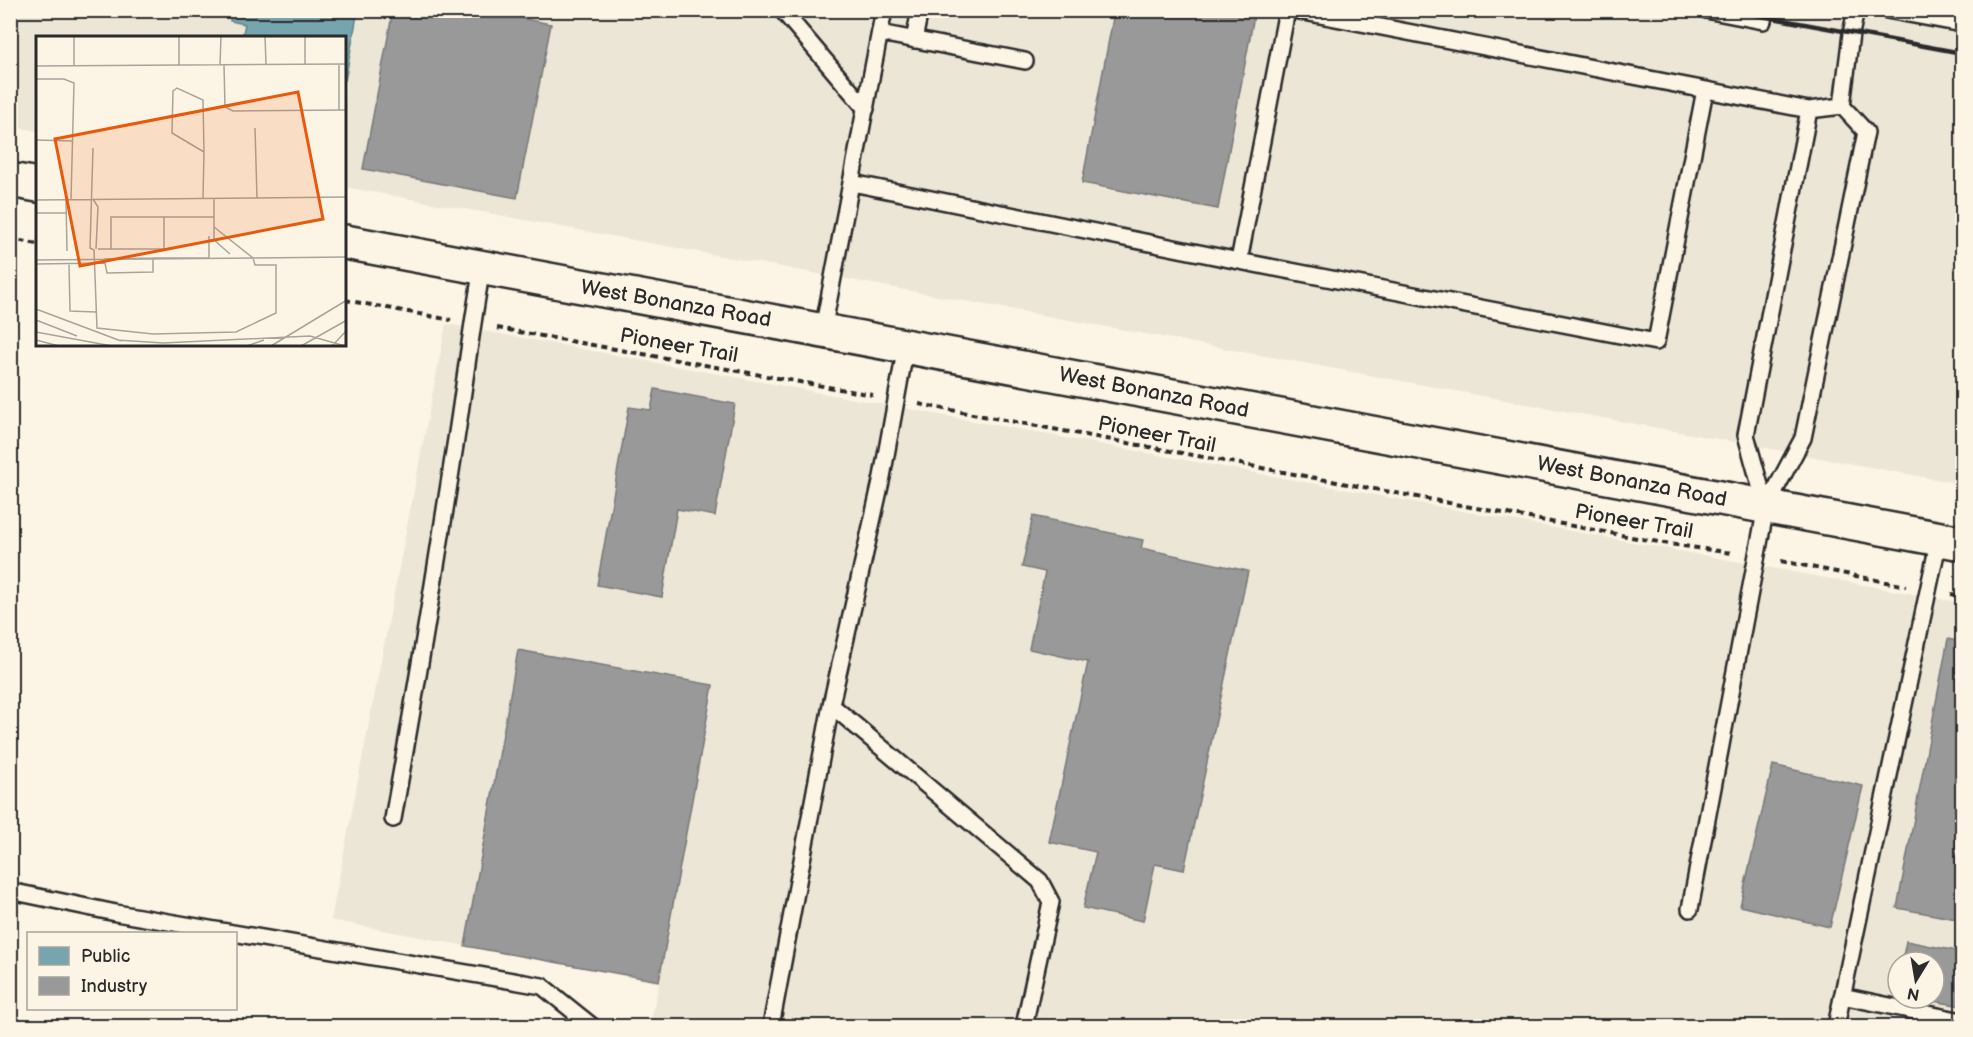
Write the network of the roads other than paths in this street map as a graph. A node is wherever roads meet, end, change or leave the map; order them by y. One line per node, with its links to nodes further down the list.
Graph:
1 (782, 10): 16 (lane)
2 (884, 10): 11 (lane)
3 (920, 10): 12 (lane)
4 (1287, 10): 22 (lane)
5 (1294, 10): 14 (lane)
6 (1706, 10): 7 (lane)
7 (1765, 10)
8 (1856, 10): 15 (lane)
9 (1887, 10): 10 (lane)
10 (1962, 24)
11 (880, 33): 12 (lane); 16 (lane)
12 (914, 40): 13 (lane)
13 (1025, 61)
14 (1705, 90): 17 (lane); 22 (lane)
15 (1842, 106): 17 (lane); 26 (lane)
16 (866, 109): 19 (lane)
17 (1809, 110): 26 (lane)
18 (10, 180): 20 (main road)
19 (852, 183): 22 (lane); 24 (lane)
20 (36, 185)
21 (346, 242): 23 (main road, West Bonanza Road)
22 (1239, 261)
23 (482, 268): 24 (main road, West Bonanza Road); 29 (lane)
24 (824, 330): 25 (main road, West Bonanza Road)
25 (906, 346): 26 (main road, West Bonanza Road); 28 (lane)
26 (1766, 507): 27 (main road, West Bonanza Road); 31 (lane)
27 (1951, 541): 34 (lane)
28 (831, 705): 37 (lane); 38 (lane)
29 (393, 819)
30 (10, 891): 32 (lane)
31 (1690, 909)
32 (227, 932)
33 (237, 934): 36 (lane)
34 (1842, 996): 35 (lane); 39 (lane)
35 (1962, 1021)
36 (592, 1026)
37 (771, 1026)
38 (1024, 1026)
39 (1836, 1026)

